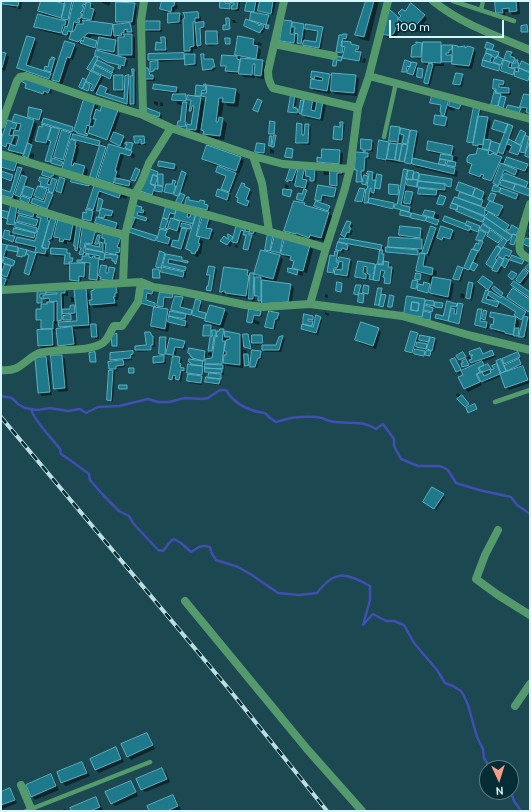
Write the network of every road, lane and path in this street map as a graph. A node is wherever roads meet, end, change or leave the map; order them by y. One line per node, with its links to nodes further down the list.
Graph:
1 (144, 1): 17 (street)
2 (284, 1): 11 (street)
3 (388, 1): 14 (street)
4 (433, 1): 8 (street)
5 (447, 1): 8 (street)
6 (453, 1): 9 (lane)
7 (483, 1): 9 (lane)
8 (444, 10): 12 (street)
9 (481, 10): 10 (lane)
10 (514, 22)
11 (274, 44): 13 (street); 16 (street)
12 (530, 50)
13 (334, 56)
14 (369, 76): 15 (street); 16 (street)
15 (396, 83): 18 (street); 21 (lane)
16 (358, 108): 24 (street)
17 (143, 115): 19 (street); 20 (street)
18 (530, 119)
19 (1, 125)
20 (171, 128): 23 (street); 25 (street)
21 (384, 137)
22 (1, 154): 25 (street)
23 (253, 156): 24 (street); 28 (street)
24 (350, 169): 30 (street)
25 (135, 194): 28 (street); 29 (street)
26 (1, 199): 29 (street)
27 (530, 204): 31 (street)
28 (269, 231): 30 (street)
29 (125, 235): 33 (street)
30 (326, 248): 35 (street)
31 (530, 259)
32 (141, 282): 33 (street); 35 (street); 37 (street)
33 (123, 283): 34 (street)
34 (1, 290)
35 (310, 304): 36 (street)
36 (530, 350)
37 (1, 370)
38 (530, 390): 39 (lane)
39 (494, 402)
40 (498, 530): 42 (street)
41 (185, 601): 49 (street)
42 (530, 614)
43 (530, 684): 44 (street)
44 (515, 706)
45 (150, 762): 47 (lane)
46 (21, 785): 48 (street)
47 (26, 811)
48 (32, 811)
49 (362, 811)

